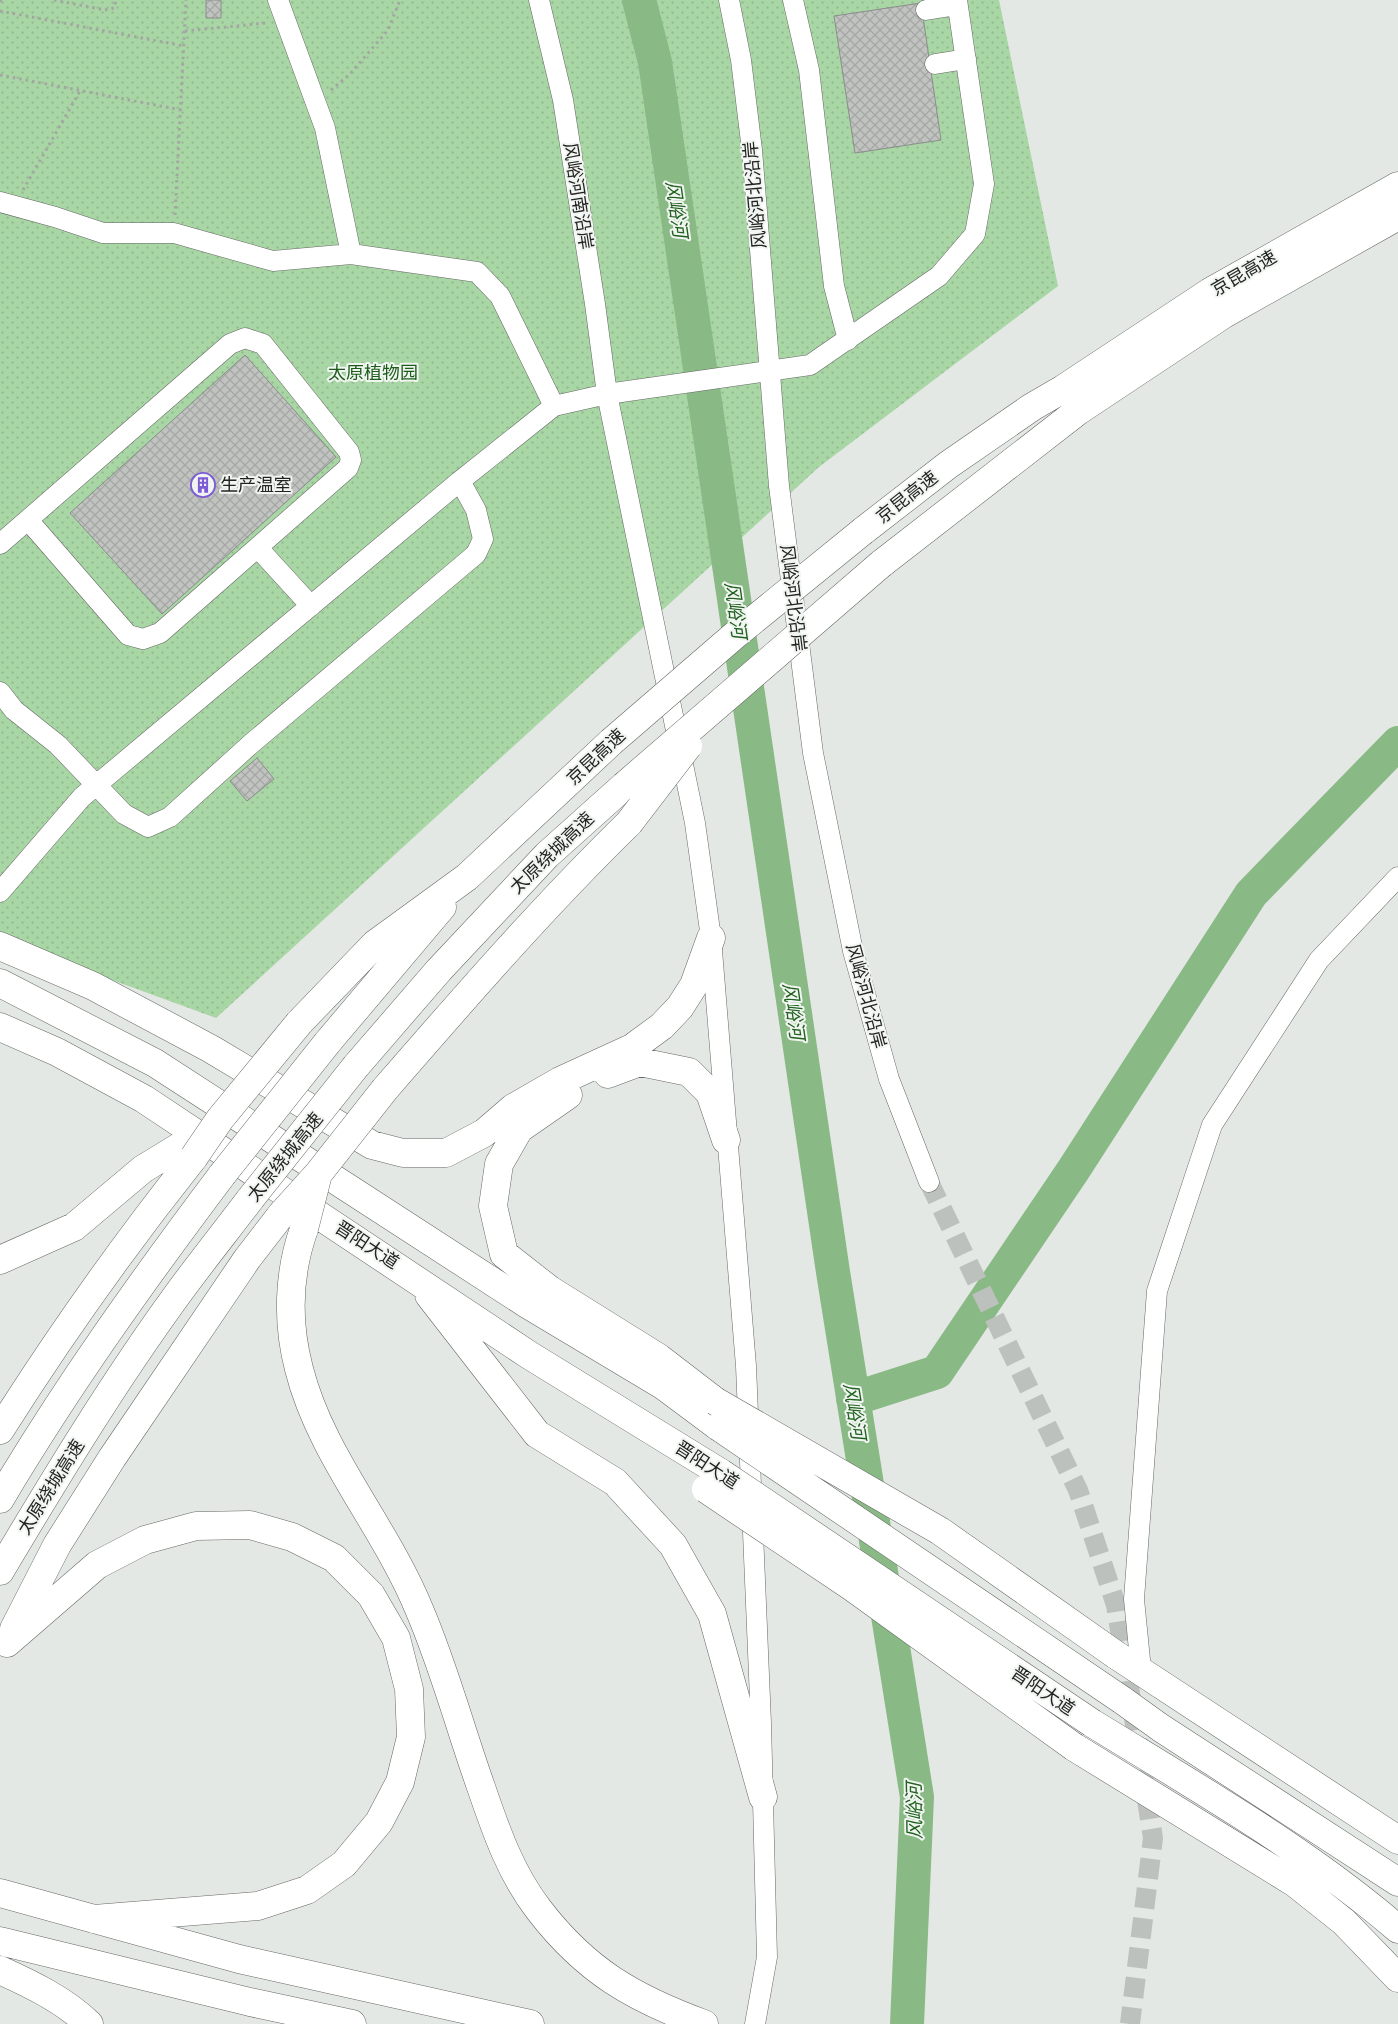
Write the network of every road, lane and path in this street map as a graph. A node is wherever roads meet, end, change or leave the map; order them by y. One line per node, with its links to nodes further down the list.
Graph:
1 (54, 0): 2 (path)
2 (116, 0)
3 (186, 0): 13 (path)
4 (278, 0): 12 (street)
5 (400, 0): 19 (path)
6 (539, 0): 28 (street, 风峪河南沿岸)
7 (729, 0): 27 (street, 风峪河北沿岸)
8 (793, 0): 26 (street)
9 (957, 2): 10 (street); 15 (street)
10 (926, 10)
11 (0, 11): 14 (path)
12 (284, 22): 13 (path); 19 (street)
13 (185, 31): 14 (path)
14 (184, 46): 20 (path)
15 (966, 59): 16 (street); 26 (street)
16 (935, 64)
17 (0, 75): 18 (path)
18 (80, 91): 20 (path); 22 (path)
19 (316, 103): 25 (street)
20 (181, 110): 24 (path)
21 (1398, 186): 38 (highway, 京昆高速, bridge)
22 (7, 204): 24 (street)
23 (1398, 216): 36 (highway, 京昆高速, bridge)
24 (174, 233): 25 (street)
25 (351, 254): 29 (street)
26 (848, 340): 27 (street)
27 (770, 371): 28 (street); 48 (street, 风峪河北沿岸)
28 (615, 393): 29 (street); 41 (street, 风峪河南沿岸)
29 (554, 406): 30 (street)
30 (460, 481): 34 (street); 37 (street)
31 (28, 520): 32 (street); 33 (street); 33 (street)
32 (0, 544)
33 (258, 548): 34 (street)
34 (311, 606): 37 (street)
35 (0, 692): 37 (street)
36 (721, 704): 47 (highway, bridge); 56 (highway, 太原绕城高速, bridge)
37 (97, 785): 40 (street)
38 (467, 877): 46 (highway, bridge); 55 (highway, bridge)
39 (1398, 877): 58 (street)
40 (0, 892)
41 (711, 938): 42 (highway); 45 (street, 风峪河南沿岸)
42 (0, 946)
43 (0, 984): 51 (highway, 晋阳大道)
44 (0, 1027): 50 (highway, 晋阳大道)
45 (726, 1140): 52 (highway); 59 (street, 风峪河南沿岸)
46 (186, 1152): 49 (highway); 53 (highway)
47 (318, 1174): 57 (highway, bridge); 71 (highway, bridge)
48 (929, 1182)
49 (0, 1260)
50 (414, 1276): 54 (highway, 晋阳大道); 59 (highway)
51 (664, 1386): 52 (highway); 61 (highway, 晋阳大道, bridge)
52 (715, 1401): 58 (highway, bridge)
53 (0, 1430)
54 (713, 1481): 64 (highway, 晋阳大道, bridge); 67 (highway, bridge)
55 (0, 1498)
56 (0, 1571)
57 (3, 1650): 63 (highway)
58 (1141, 1670): 60 (highway)
59 (763, 1797): 72 (street, 风峪河南沿岸)
60 (1398, 1840)
61 (1393, 1879)
62 (0, 1893): 63 (highway)
63 (94, 1919): 70 (highway)
64 (1398, 1929)
65 (0, 1941): 69 (highway)
66 (0, 1970): 68 (highway)
67 (1398, 1978)
68 (88, 2024)
69 (352, 2024)
70 (530, 2024)
71 (704, 2024)
72 (755, 2024)

